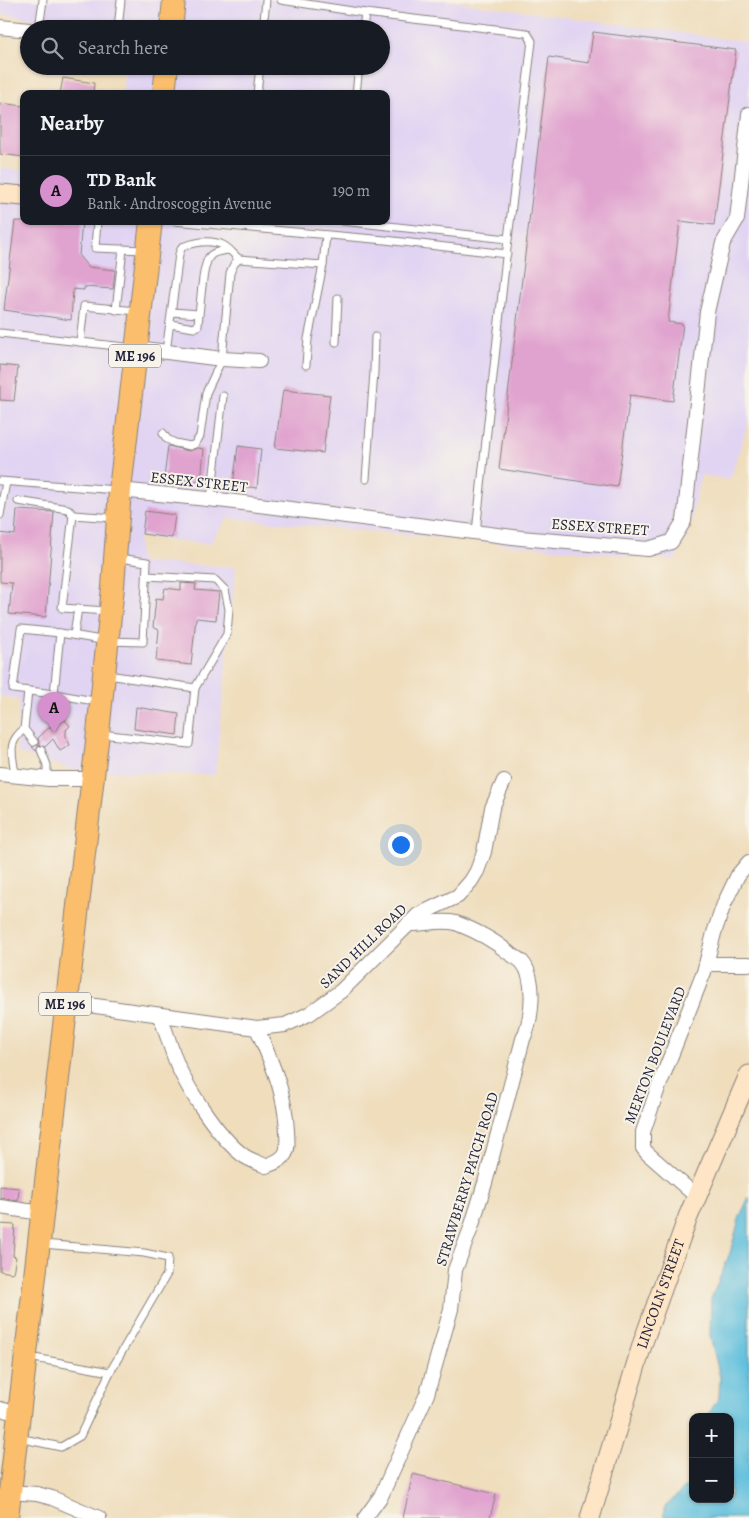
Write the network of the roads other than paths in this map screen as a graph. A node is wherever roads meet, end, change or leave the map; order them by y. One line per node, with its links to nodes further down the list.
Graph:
1 (43, 0): 7 (lane)
2 (121, 0): 8 (lane)
3 (174, 0): 9 (highway)
4 (266, 0): 10 (lane)
5 (281, 0): 6 (lane)
6 (365, 13): 11 (lane); 29 (lane)
7 (40, 20)
8 (119, 20)
9 (172, 20)
10 (264, 20)
11 (364, 20)
12 (0, 27): 13 (street)
13 (20, 29)
14 (166, 75): 17 (highway)
15 (259, 75): 18 (lane)
16 (358, 75): 19 (lane)
17 (164, 90)
18 (257, 90)
19 (356, 90)
20 (749, 114): 62 (street, ESSEX STREET)
21 (0, 194): 22 (main road)
22 (20, 196)
23 (97, 225): 31 (lane)
24 (150, 225): 32 (highway, ME 196)
25 (217, 225): 28 (lane)
26 (372, 225): 27 (lane)
27 (387, 227): 29 (lane); 30 (lane)
28 (326, 235): 30 (lane); 36 (lane)
29 (508, 239): 34 (lane)
30 (385, 240): 34 (lane)
31 (123, 249): 32 (lane); 38 (lane)
32 (147, 250): 39 (highway, ME 196)
33 (229, 250): 35 (lane); 40 (lane); 41 (lane)
34 (507, 254): 62 (lane)
35 (239, 259): 36 (lane); 49 (lane)
36 (323, 265): 51 (lane)
37 (338, 298): 46 (lane)
38 (116, 310): 39 (lane); 45 (lane)
39 (140, 311): 47 (highway, ME 196)
40 (172, 312): 41 (lane); 42 (lane)
41 (199, 314): 42 (lane)
42 (170, 324): 48 (lane)
43 (0, 333): 45 (lane)
44 (375, 336): 54 (lane)
45 (80, 342): 47 (lane)
46 (336, 342)
47 (136, 348): 48 (street); 56 (highway, ME 196)
48 (166, 352): 49 (street)
49 (222, 359): 50 (street); 53 (lane)
50 (259, 362)
51 (306, 365)
52 (223, 396): 57 (lane)
53 (163, 433)
54 (366, 480)
55 (3, 482): 56 (lane); 59 (lane)
56 (120, 490): 57 (street, ESSEX STREET); 61 (highway, ME 196)
57 (211, 499): 62 (street, ESSEX STREET)
58 (18, 502): 60 (lane)
59 (0, 515)
60 (73, 515): 61 (lane); 65 (lane)
61 (118, 518): 63 (highway, ME 196)
62 (476, 532)
63 (115, 558): 64 (lane); 66 (highway, ME 196)
64 (147, 576): 69 (lane); 71 (lane)
65 (78, 608): 66 (lane); 68 (lane)
66 (110, 611): 69 (highway, ME 196)
67 (60, 633): 68 (lane); 72 (lane); 73 (lane)
68 (74, 635): 69 (lane)
69 (107, 641): 70 (highway, ME 196)
70 (104, 674): 71 (lane); 74 (highway, ME 196)
71 (195, 688): 76 (lane)
72 (28, 691): 73 (lane); 75 (lane)
73 (54, 694): 74 (lane)
74 (100, 702): 76 (highway, ME 196)
75 (24, 729): 77 (lane); 80 (lane)
76 (98, 733): 82 (highway, ME 196)
77 (34, 742)
78 (41, 750): 81 (lane)
79 (0, 774): 80 (street)
80 (15, 776): 81 (street)
81 (47, 779): 82 (street)
82 (92, 779): 88 (highway, ME 196)
83 (504, 781): 85 (street, SAND HILL ROAD)
84 (749, 862): 86 (street, MERTON BOULEVARD)
85 (408, 924): 90 (street, SAND HILL ROAD); 103 (street, STRAWBERRY PATCH ROAD)
86 (707, 964): 87 (street); 92 (street, MERTON BOULEVARD)
87 (749, 964)
88 (65, 1004): 89 (street, SAND HILL ROAD); 94 (highway, ME 196)
89 (160, 1015): 90 (street, SAND HILL ROAD); 90 (street)
90 (257, 1028)
91 (749, 1075): 92 (main road, LINCOLN STREET)
92 (696, 1196): 104 (main road, LINCOLN STREET)
93 (0, 1207): 94 (street)
94 (42, 1212): 95 (highway, ME 196)
95 (38, 1243): 96 (highway, ME 196); 97 (lane)
96 (26, 1356): 97 (lane); 98 (highway, ME 196)
97 (110, 1372): 99 (lane)
98 (10, 1412): 99 (highway, ME 196)
99 (16, 1437): 100 (highway, ME 196)
100 (10, 1492): 101 (highway, ME 196); 102 (street)
101 (6, 1518)
102 (99, 1518)
103 (365, 1518)
104 (590, 1518)

